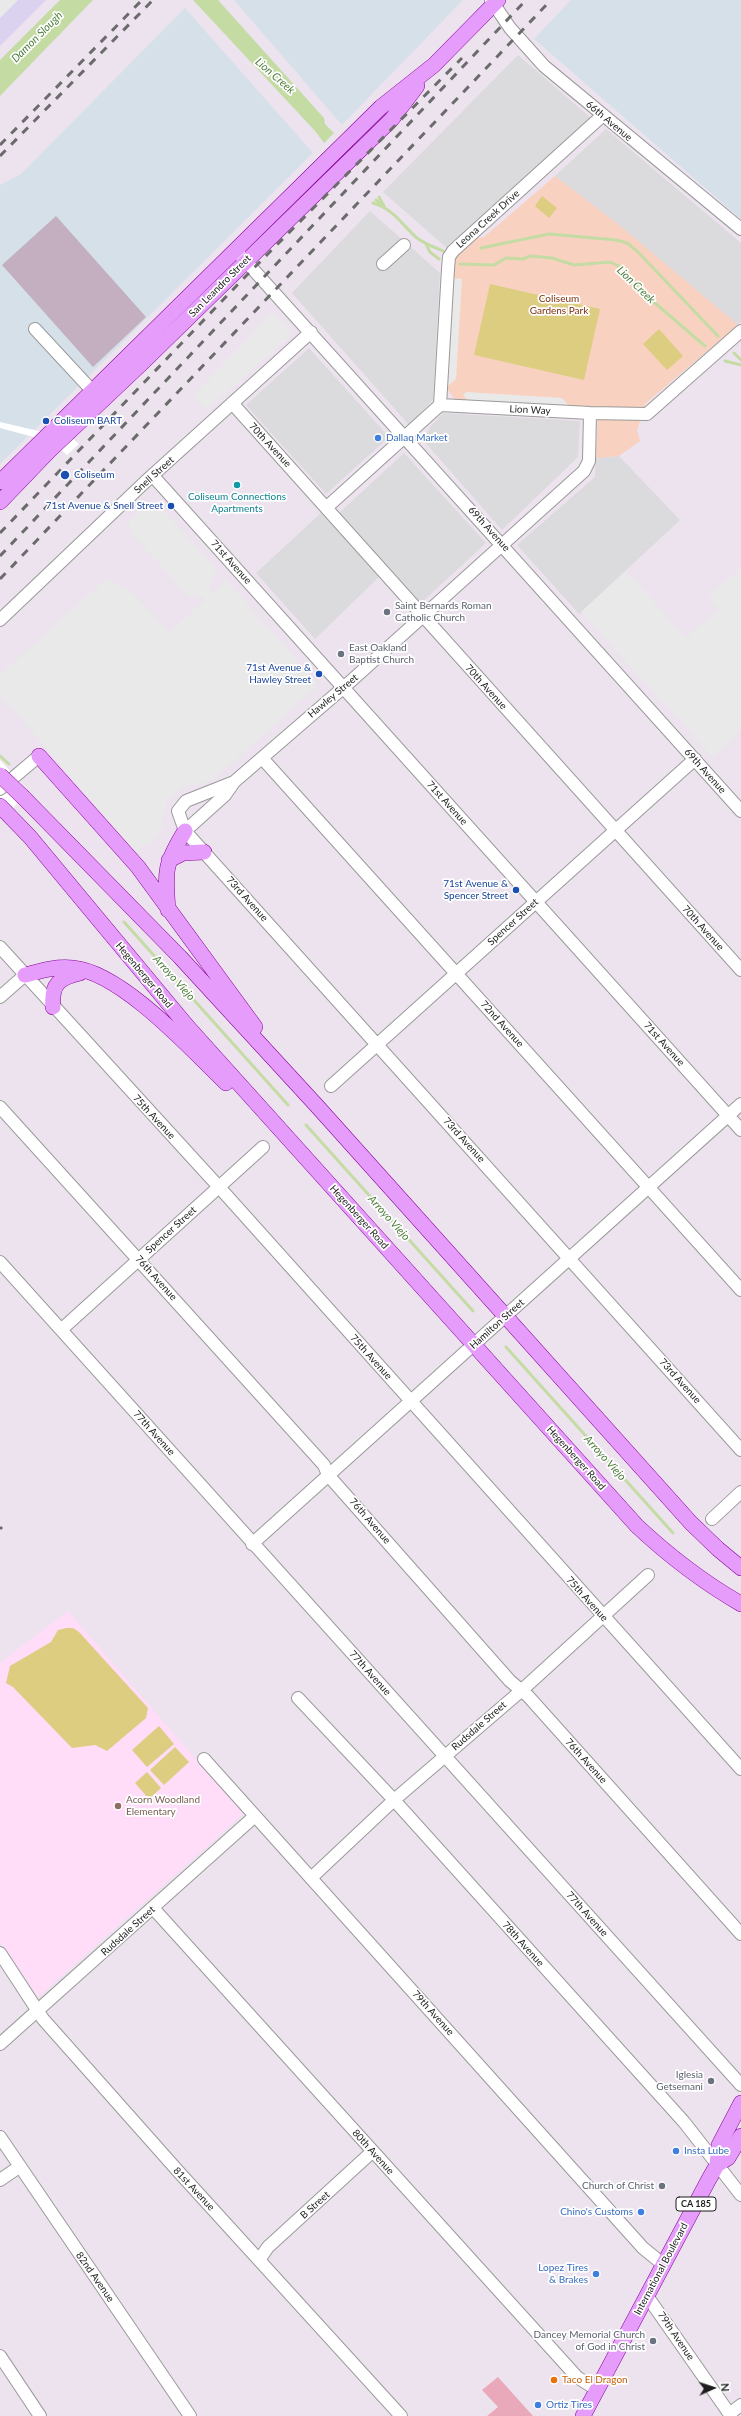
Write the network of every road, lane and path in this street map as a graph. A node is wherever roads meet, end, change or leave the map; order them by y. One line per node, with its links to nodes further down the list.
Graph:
1 (494, 1): 2 (main road, San Leandro Street); 3 (street, 66th Avenue)
2 (434, 65): 6 (main road, San Leandro Street); 7 (main road, San Leandro Street)
3 (602, 115): 4 (street, 66th Avenue); 14 (street, Leona Creek Drive)
4 (741, 229)
5 (404, 245): 8 (street)
6 (235, 250): 7 (street, 69th Avenue); 12 (main road, San Leandro Street)
7 (246, 261): 11 (street, 69th Avenue); 12 (main road, San Leandro Street)
8 (383, 264)
9 (35, 329): 12 (street)
10 (741, 331): 15 (street, Lion Way)
11 (310, 332): 13 (street, Snell Street); 16 (street, 69th Avenue)
12 (97, 396): 18 (main road, San Leandro Street); 19 (main road, San Leandro Street)
13 (232, 403): 17 (street, Snell Street); 20 (street, 70th Avenue)
14 (440, 405): 15 (street, Lion Way); 16 (street)
15 (590, 413): 21 (street, Hawley Street)
16 (406, 438): 20 (street); 21 (street, 69th Avenue)
17 (153, 476): 23 (street, Snell Street); 24 (street, 71st Avenue)
18 (0, 482)
19 (0, 502)
20 (327, 507): 22 (street, 70th Avenue)
21 (503, 544): 22 (street, Hawley Street); 27 (street, 69th Avenue)
22 (423, 616): 24 (street, Hawley Street); 33 (street, 70th Avenue)
23 (0, 620)
24 (343, 687): 26 (street, Hawley Street); 37 (street, 71st Avenue)
25 (39, 756): 30 (street); 38 (main road)
26 (262, 758): 29 (street, Hawley Street); 42 (street, 72nd Avenue)
27 (695, 759): 31 (street, 69th Avenue); 33 (street, Spencer Street)
28 (0, 775): 48 (main road, bridge)
29 (234, 782): 34 (street, Hawley Street); 34 (street, Hawley Street)
30 (0, 789)
31 (739, 806)
32 (4, 809): 53 (main road, Hegenberger Road)
33 (615, 830): 37 (street, Spencer Street); 40 (street, 70th Avenue)
34 (185, 831): 35 (street, 73rd Avenue); 36 (main road)
35 (204, 852): 36 (main road); 46 (street, 73rd Avenue)
36 (169, 860): 38 (main road)
37 (536, 901): 42 (street, Spencer Street); 51 (street, 71st Avenue)
38 (168, 911): 48 (main road)
39 (0, 947): 43 (street, 75th Avenue)
40 (741, 970)
41 (90, 972): 43 (main road); 45 (main road); 53 (main road)
42 (456, 973): 46 (street, Spencer Street); 56 (street, 72nd Avenue)
43 (25, 975): 44 (street); 45 (street, 75th Avenue)
44 (0, 997)
45 (53, 1007): 55 (street, 75th Avenue)
46 (377, 1044): 47 (street, Spencer Street); 57 (street, 73rd Avenue)
47 (331, 1086)
48 (314, 1102): 61 (main road)
49 (741, 1104): 51 (street, Hamilton Street)
50 (0, 1107): 58 (street, 76th Avenue)
51 (728, 1116): 52 (street, 71st Avenue); 56 (street, Hamilton Street)
52 (741, 1130)
53 (282, 1131): 63 (main road, Hegenberger Road)
54 (263, 1147): 55 (street, Spencer Street)
55 (219, 1187): 58 (street, Spencer Street); 64 (street, 75th Avenue)
56 (648, 1187): 57 (street, Hamilton Street); 60 (street, 72nd Avenue)
57 (570, 1258): 61 (street, Hamilton Street); 65 (street, 73rd Avenue)
58 (139, 1259): 62 (street, Spencer Street); 66 (street, 76th Avenue)
59 (0, 1262): 62 (street, 77th Avenue)
60 (741, 1290)
61 (506, 1315): 63 (street, Hamilton Street); 70 (main road)
62 (62, 1329): 69 (street, 77th Avenue)
63 (474, 1344): 64 (street, Hamilton Street); 72 (main road, Hegenberger Road)
64 (410, 1401): 66 (street, Hamilton Street); 73 (street, 75th Avenue)
65 (741, 1450)
66 (328, 1474): 69 (street, Hamilton Street); 74 (street, 76th Avenue)
67 (741, 1492): 68 (street)
68 (712, 1519)
69 (252, 1544): 76 (street, 77th Avenue)
70 (741, 1568)
71 (648, 1575): 73 (street, Rudsdale Street)
72 (741, 1604)
73 (603, 1616): 74 (street, Rudsdale Street); 78 (street, 75th Avenue)
74 (522, 1690): 76 (street, Rudsdale Street); 83 (street, 76th Avenue)
75 (298, 1698): 79 (street, 78th Avenue)
76 (445, 1756): 79 (street, Rudsdale Street); 87 (street, 77th Avenue)
77 (204, 1759): 80 (street, 79th Avenue)
78 (741, 1769)
79 (394, 1800): 81 (street, Rudsdale Street); 92 (street, 78th Avenue)
80 (255, 1816): 81 (street, 79th Avenue); 82 (street, Rudsdale Street)
81 (311, 1878): 97 (street, 79th Avenue)
82 (153, 1908): 85 (street, Rudsdale Street); 91 (street, 80th Avenue)
83 (741, 1934)
84 (0, 1953): 85 (street, 81st Avenue)
85 (37, 2011): 86 (street, Rudsdale Street); 96 (street, 81st Avenue)
86 (0, 2044)
87 (741, 2085)
88 (741, 2103): 92 (main road, International Boulevard / CA 185)
89 (741, 2136): 92 (main road, International Boulevard / CA 185)
90 (0, 2138): 93 (street, 82nd Avenue)
91 (373, 2151): 96 (street, B Street); 100 (street, 80th Avenue)
92 (717, 2165): 95 (street, 78th Avenue); 97 (main road, International Boulevard / CA 185)
93 (19, 2166): 94 (street); 105 (street, 82nd Avenue)
94 (0, 2180)
95 (741, 2195)
96 (259, 2260): 106 (street, 81st Avenue)
97 (664, 2265): 98 (main road, International Boulevard / CA 185)
98 (648, 2296): 100 (main road, International Boulevard / CA 185); 103 (street, 79th Avenue)
99 (0, 2356): 104 (street)
100 (597, 2390): 102 (main road, International Boulevard / CA 185)
101 (741, 2405): 103 (street)
102 (586, 2415)
103 (730, 2415)
104 (40, 2416)
105 (190, 2416)
106 (400, 2416)

